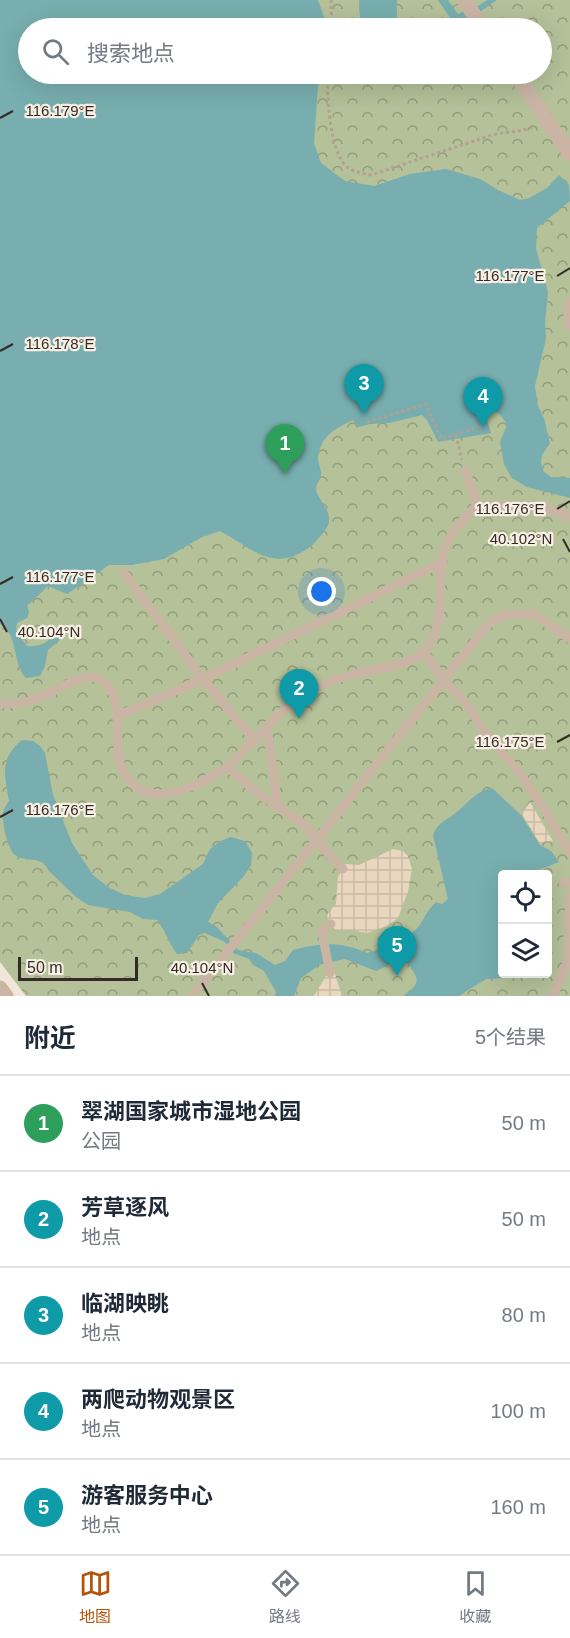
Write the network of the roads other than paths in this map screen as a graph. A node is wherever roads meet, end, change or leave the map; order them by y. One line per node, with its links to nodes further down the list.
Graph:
1 (464, 0): 2 (street)
2 (476, 18)
3 (522, 84): 4 (street)
4 (570, 154)
5 (570, 301): 6 (lane)
6 (570, 327)
7 (465, 470): 8 (lane)
8 (476, 506): 9 (lane); 10 (lane)
9 (570, 518)
10 (442, 562): 13 (lane); 14 (lane)
11 (124, 573): 14 (lane)
12 (570, 639): 15 (lane)
13 (423, 651): 15 (lane); 18 (lane)
14 (203, 679): 17 (lane); 19 (lane)
15 (444, 680): 22 (lane); 23 (lane)
16 (0, 704): 17 (lane)
17 (117, 716): 20 (lane)
18 (267, 728): 19 (lane); 21 (lane)
19 (255, 741): 20 (lane)
20 (227, 767): 21 (lane)
21 (278, 806): 22 (lane)
22 (317, 839): 24 (lane); 30 (lane)
23 (570, 854)
24 (343, 869)
25 (570, 897): 31 (lane)
26 (331, 924): 27 (lane)
27 (330, 973)
28 (0, 988): 29 (street)
29 (6, 996)
30 (192, 996)
31 (553, 996)

